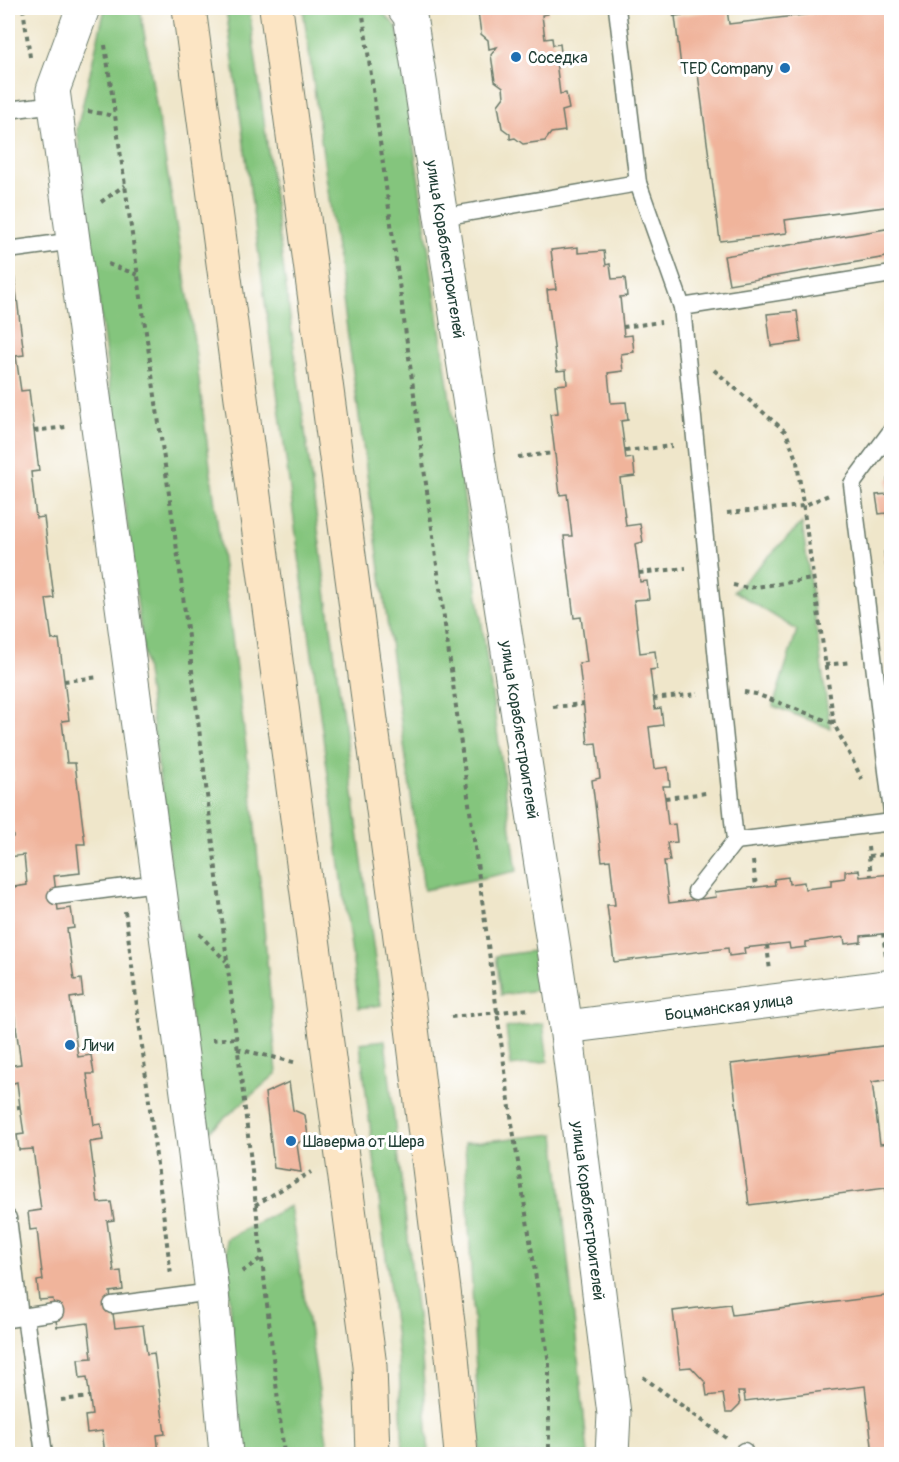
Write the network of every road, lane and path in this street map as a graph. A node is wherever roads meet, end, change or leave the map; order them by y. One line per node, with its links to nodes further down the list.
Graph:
1 (83, 8): 10 (street)
2 (189, 8): 77 (main road)
3 (276, 8): 78 (main road)
4 (362, 8): 57 (path)
5 (404, 8): 13 (street, улица Кораблестроителей)
6 (617, 8): 12 (lane)
7 (667, 8): 8 (path)
8 (675, 16)
9 (104, 39): 60 (path)
10 (55, 104): 11 (lane); 14 (street)
11 (8, 110)
12 (638, 183): 13 (lane); 17 (lane)
13 (442, 217): 59 (street, улица Кораблестроителей)
14 (74, 241): 15 (lane); 48 (street)
15 (8, 250)
16 (891, 274): 17 (lane)
17 (682, 314): 18 (path); 19 (lane)
18 (623, 327)
19 (686, 346): 23 (lane); 28 (path)
20 (67, 427): 22 (path)
21 (891, 430): 27 (lane)
22 (34, 431)
23 (695, 443): 24 (path); 29 (lane)
24 (625, 451)
25 (555, 453): 26 (path)
26 (518, 457)
27 (852, 484): 28 (path); 43 (lane)
28 (803, 506): 29 (path); 32 (path)
29 (702, 515): 30 (lane)
30 (708, 572): 31 (path); 32 (path); 35 (lane)
31 (639, 573)
32 (813, 579): 39 (path)
33 (99, 677): 34 (path)
34 (64, 681)
35 (720, 692): 36 (path); 39 (path); 41 (lane)
36 (653, 699)
37 (584, 704): 38 (path)
38 (553, 707)
39 (834, 724): 40 (path)
40 (864, 782)
41 (730, 790): 42 (path); 45 (lane)
42 (665, 798)
43 (891, 812)
44 (891, 822): 45 (lane)
45 (735, 840): 50 (lane)
46 (868, 856): 47 (path)
47 (891, 856)
48 (158, 883): 49 (lane); 67 (street)
49 (122, 887): 51 (lane); 68 (path)
50 (696, 891)
51 (56, 896)
52 (883, 933): 54 (path)
53 (767, 945): 55 (path)
54 (889, 976): 59 (street, Боцманская улица)
55 (771, 981)
56 (538, 1008): 57 (path)
57 (497, 1012): 58 (path); 79 (path)
58 (451, 1017)
59 (566, 1027): 80 (street, улица Кораблестроителей)
60 (237, 1049): 61 (path); 65 (path)
61 (301, 1064)
62 (20, 1107): 63 (path)
63 (8, 1108)
64 (318, 1168): 65 (path)
65 (255, 1204): 76 (path)
66 (8, 1218): 71 (lane)
67 (212, 1292): 68 (lane); 75 (street)
68 (174, 1297): 69 (lane)
69 (112, 1305)
70 (55, 1312): 71 (lane)
71 (18, 1318): 74 (lane)
72 (637, 1373): 73 (path)
73 (744, 1453)
74 (44, 1455)
75 (226, 1455)
76 (284, 1455)
77 (373, 1455)
78 (461, 1455)
79 (549, 1455)
80 (612, 1455)

